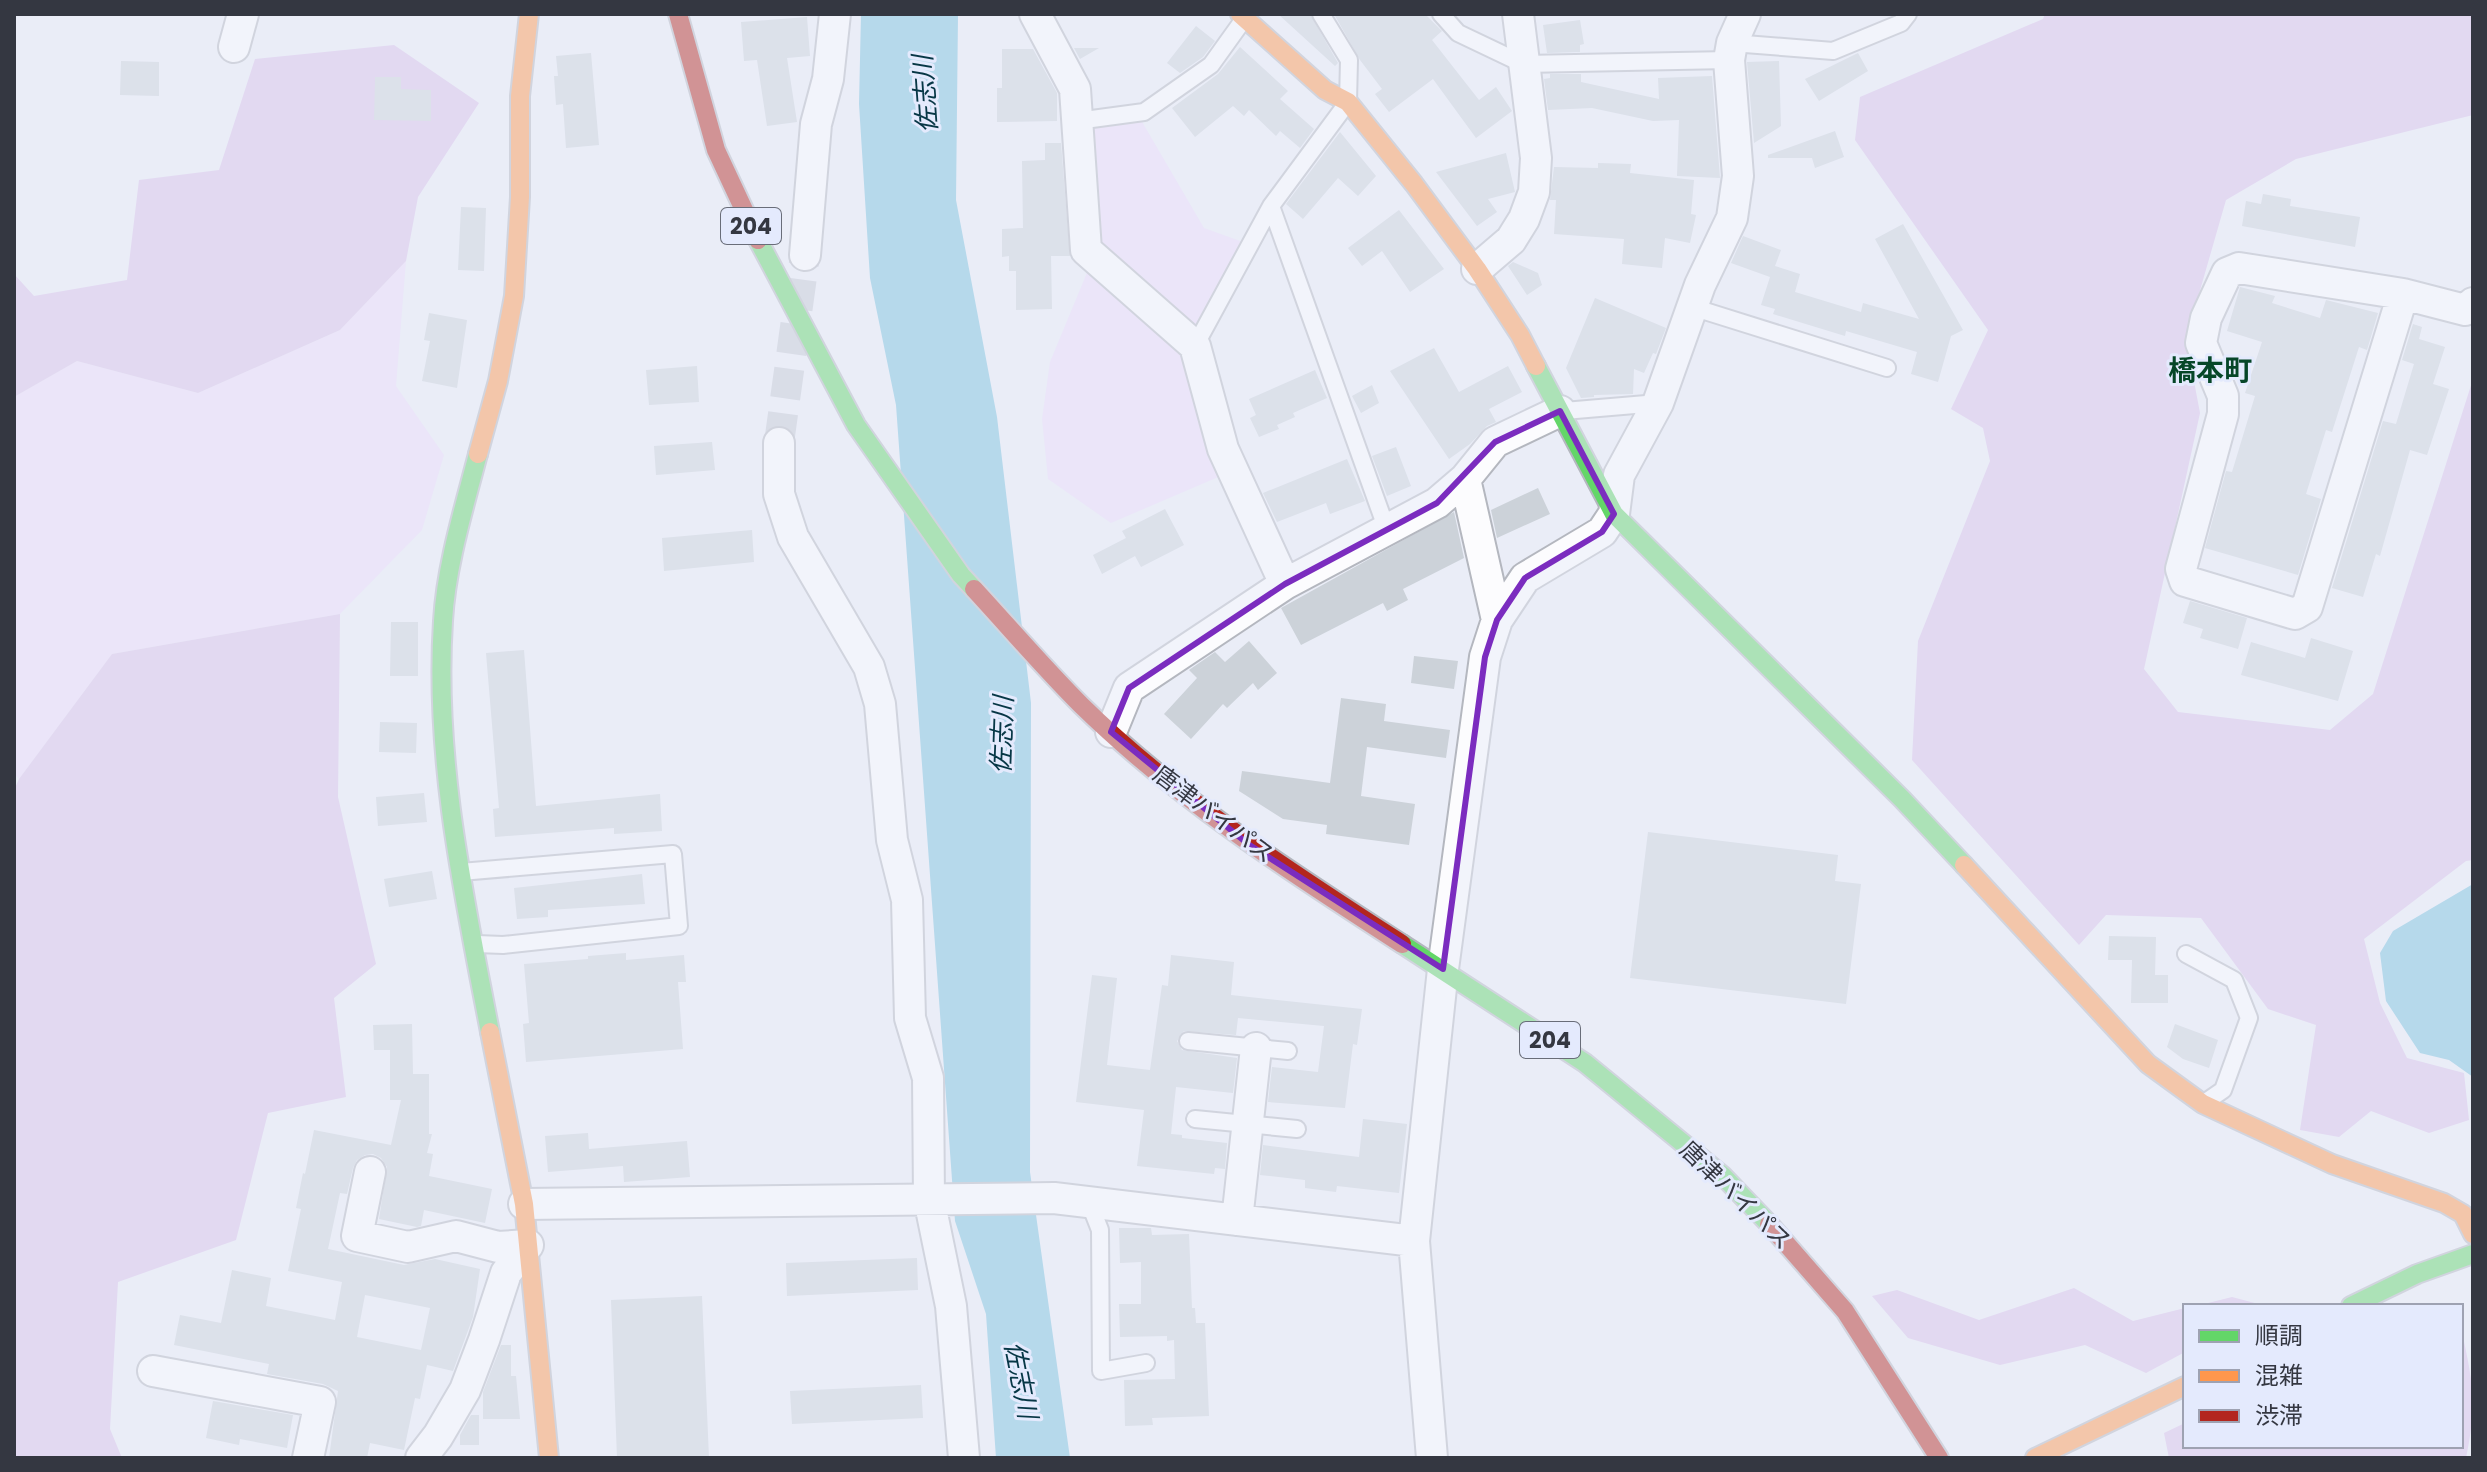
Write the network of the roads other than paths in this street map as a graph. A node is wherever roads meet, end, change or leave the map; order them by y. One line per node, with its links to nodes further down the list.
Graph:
1 (243, 14): 12 (street)
2 (529, 14): 34 (main road)
3 (678, 14): 33 (main road, 唐津バイパス / 204)
4 (835, 14): 18 (street)
5 (1035, 14): 16 (street)
6 (1321, 14): 15 (lane)
7 (1441, 14): 14 (lane)
8 (1518, 14): 14 (street)
9 (1745, 14): 13 (street)
10 (1908, 14): 13 (lane)
11 (1242, 16): 15 (main road); 16 (lane)
12 (234, 47)
13 (1730, 51): 14 (lane); 22 (street)
14 (1523, 64): 19 (street)
15 (1348, 102): 17 (lane); 19 (main road)
16 (1077, 121): 23 (street)
17 (1271, 206): 23 (lane); 30 (lane)
18 (805, 255)
19 (1477, 269): 26 (main road)
20 (2403, 294): 20 (street); 21 (street)
21 (2473, 303)
22 (1692, 307): 24 (lane); 25 (street)
23 (1195, 346): 31 (street)
24 (1887, 368)
25 (1658, 403): 26 (lane); 29 (street)
26 (1560, 411): 28 (street); 29 (main road)
27 (779, 443): 46 (street)
28 (1465, 479): 30 (street); 32 (street)
29 (1614, 514): 32 (street); 41 (main road)
30 (1387, 530): 31 (street)
31 (1285, 584): 33 (street)
32 (1497, 620): 37 (street)
33 (1111, 732): 37 (main road, 唐津バイパス / 204)
34 (459, 872): 35 (main road); 35 (lane)
35 (472, 944): 48 (main road)
36 (2186, 954): 41 (lane)
37 (1443, 969): 51 (street); 63 (main road, 唐津バイパス / 204)
38 (1188, 1041): 39 (lane)
39 (1256, 1048): 40 (lane); 43 (street)
40 (1288, 1051)
41 (2203, 1104): 50 (main road)
42 (1195, 1119): 43 (lane)
43 (1248, 1124): 44 (lane); 49 (street)
44 (1297, 1129)
45 (370, 1172): 52 (street)
46 (944, 1199): 47 (street); 48 (street); 61 (street)
47 (1089, 1202): 49 (street); 55 (lane)
48 (524, 1204): 52 (main road)
49 (1237, 1220): 51 (street)
50 (2473, 1234)
51 (1414, 1241): 62 (street)
52 (528, 1245): 59 (street); 60 (main road)
53 (2473, 1254): 54 (main road)
54 (2355, 1304)
55 (1146, 1363)
56 (153, 1371): 58 (street)
57 (2183, 1387): 64 (main road)
58 (308, 1458)
59 (421, 1458)
60 (549, 1458)
61 (964, 1458)
62 (1432, 1458)
63 (1939, 1458)
64 (2035, 1458)

